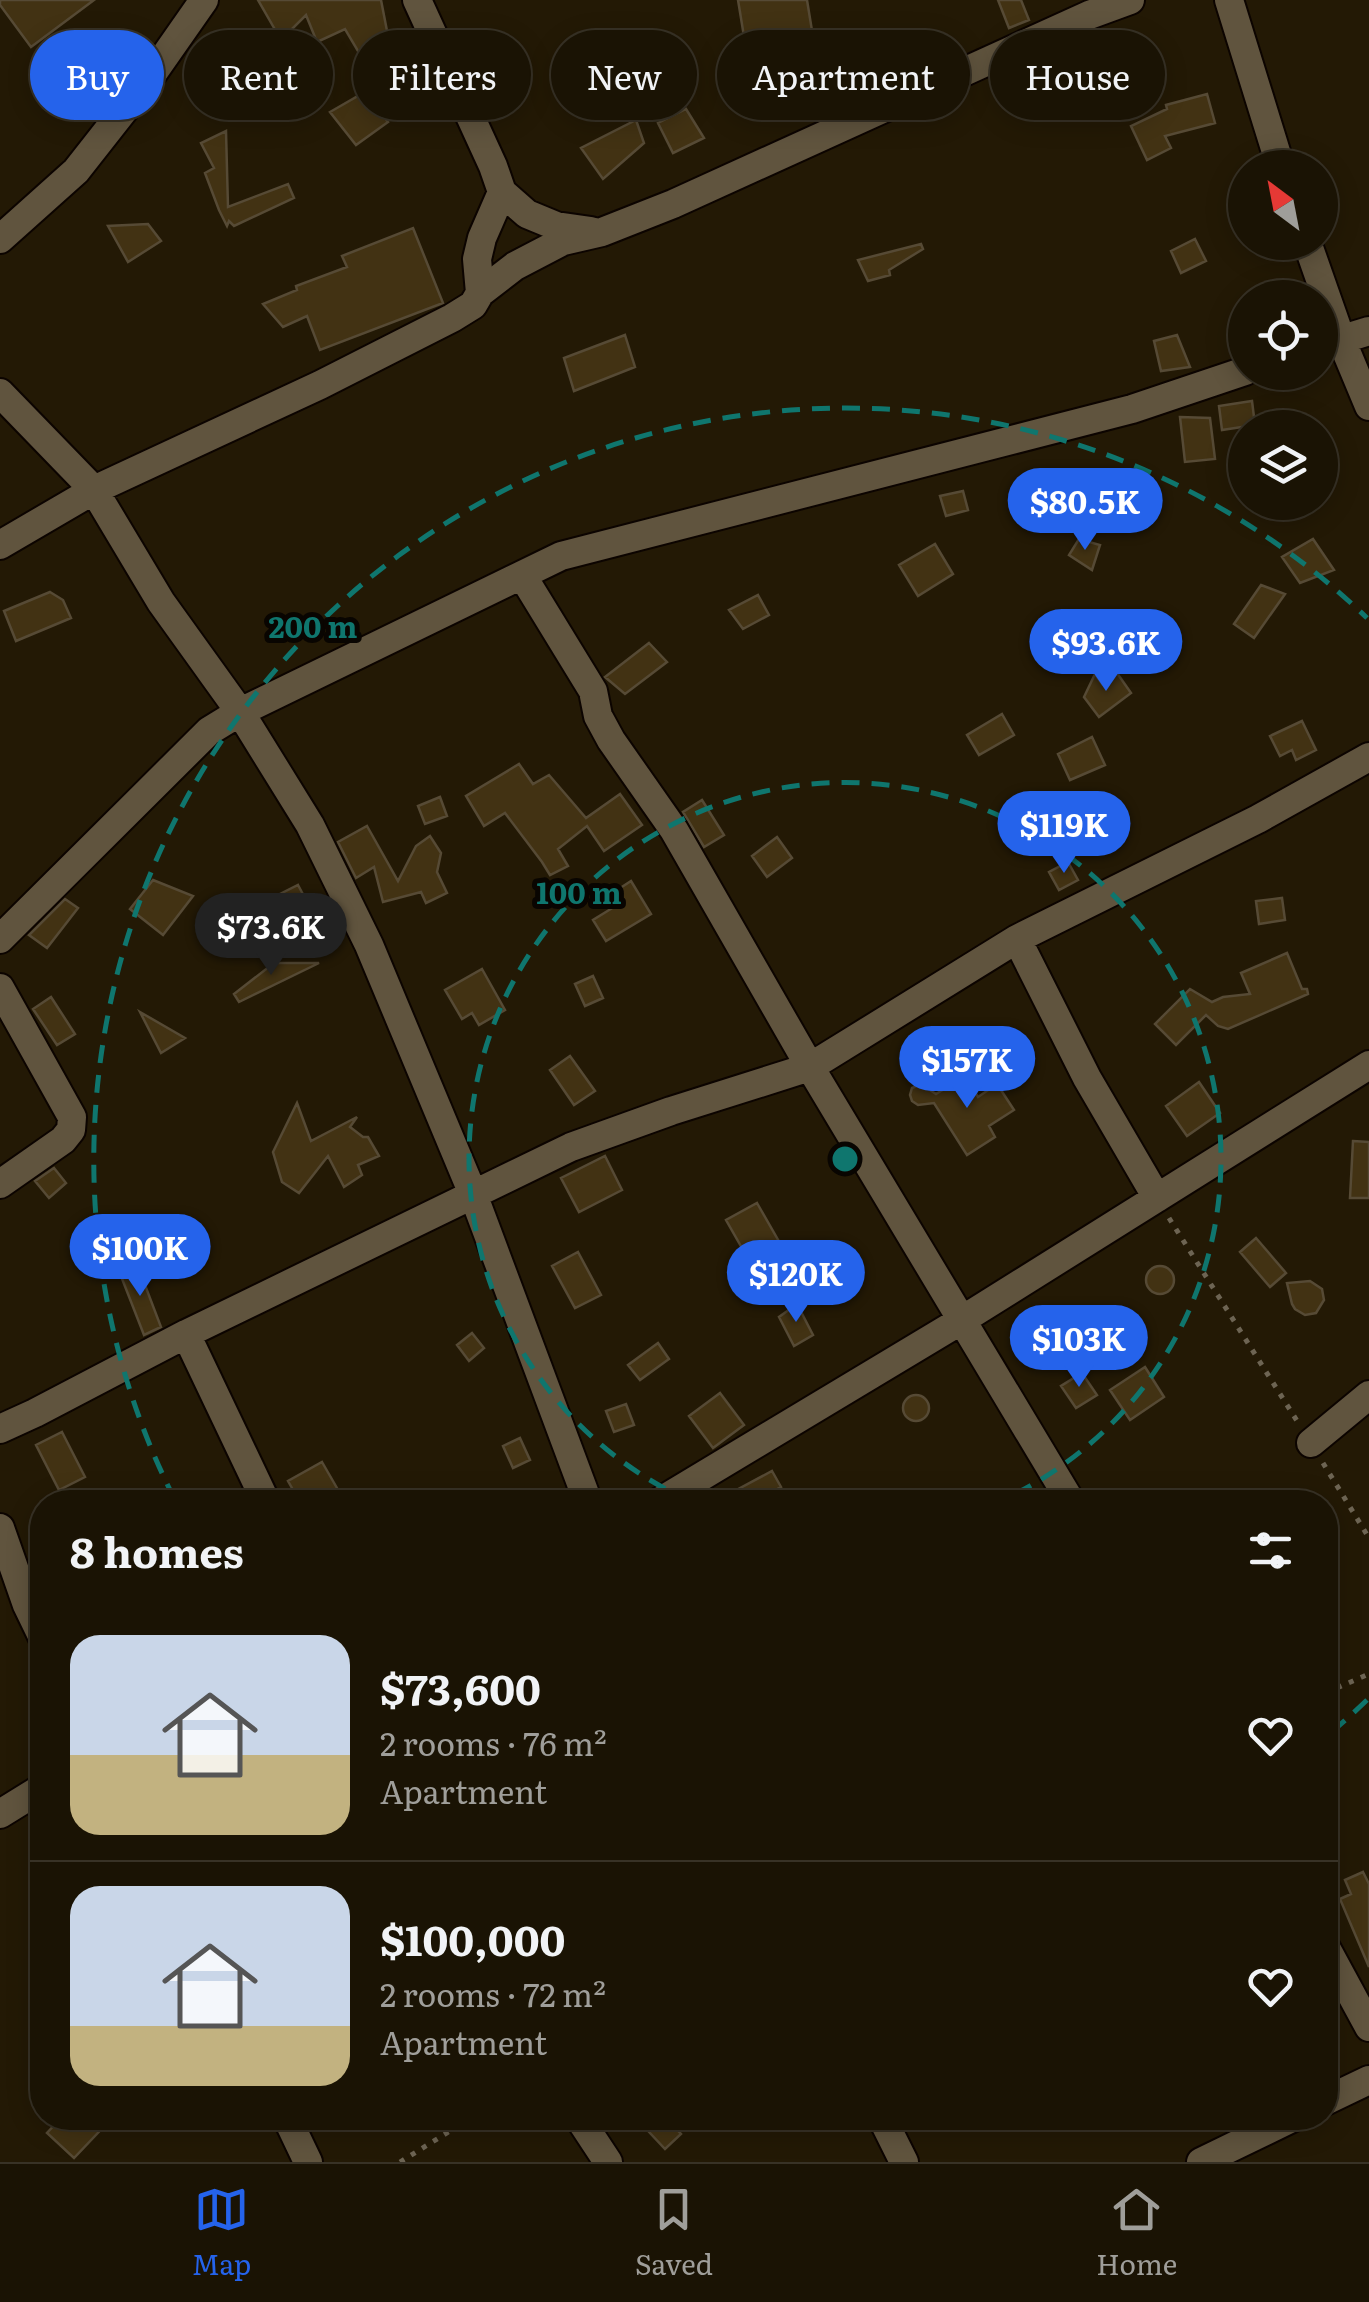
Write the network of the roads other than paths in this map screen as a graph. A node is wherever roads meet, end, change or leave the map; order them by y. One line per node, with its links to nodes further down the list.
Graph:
1 (204, 0): 8 (street)
2 (417, 0): 6 (street)
3 (1130, 0): 7 (street)
4 (1228, 0): 5 (street)
5 (1275, 150)
6 (502, 192): 7 (street); 9 (street)
7 (602, 232): 9 (street)
8 (0, 239)
9 (480, 292): 16 (street)
10 (1369, 331): 11 (street)
11 (1338, 341)
12 (1338, 356): 15 (street)
13 (1228, 377): 18 (street)
14 (0, 392): 16 (street)
15 (1369, 406)
16 (94, 490): 17 (street); 19 (street)
17 (0, 545)
18 (522, 575): 19 (street); 25 (street)
19 (240, 712): 21 (street); 27 (street)
20 (1369, 757): 22 (street)
21 (0, 939)
22 (1017, 939): 25 (street); 28 (street)
23 (0, 988): 26 (street)
24 (1369, 1065): 28 (street)
25 (810, 1067): 27 (street); 29 (street)
26 (0, 1184)
27 (472, 1194): 30 (street); 35 (street)
28 (1157, 1198): 29 (street)
29 (962, 1320): 36 (street); 37 (street)
30 (186, 1334): 32 (street); 34 (street)
31 (1369, 1396): 33 (street)
32 (0, 1430)
33 (1311, 1443)
34 (260, 1490)
35 (583, 1490)
36 (679, 1490)
37 (1064, 1490)
38 (0, 1528): 39 (street)
39 (30, 1611)
40 (30, 1795): 41 (street)
41 (0, 1814)
42 (1338, 1970): 43 (street)
43 (1369, 2027)
44 (1369, 2080): 45 (street)
45 (1338, 2095)
46 (293, 2130): 50 (street)
47 (587, 2130): 51 (street)
48 (888, 2130): 52 (street)
49 (1267, 2130): 53 (street)
50 (308, 2162)
51 (608, 2162)
52 (904, 2162)
53 (1201, 2162)

